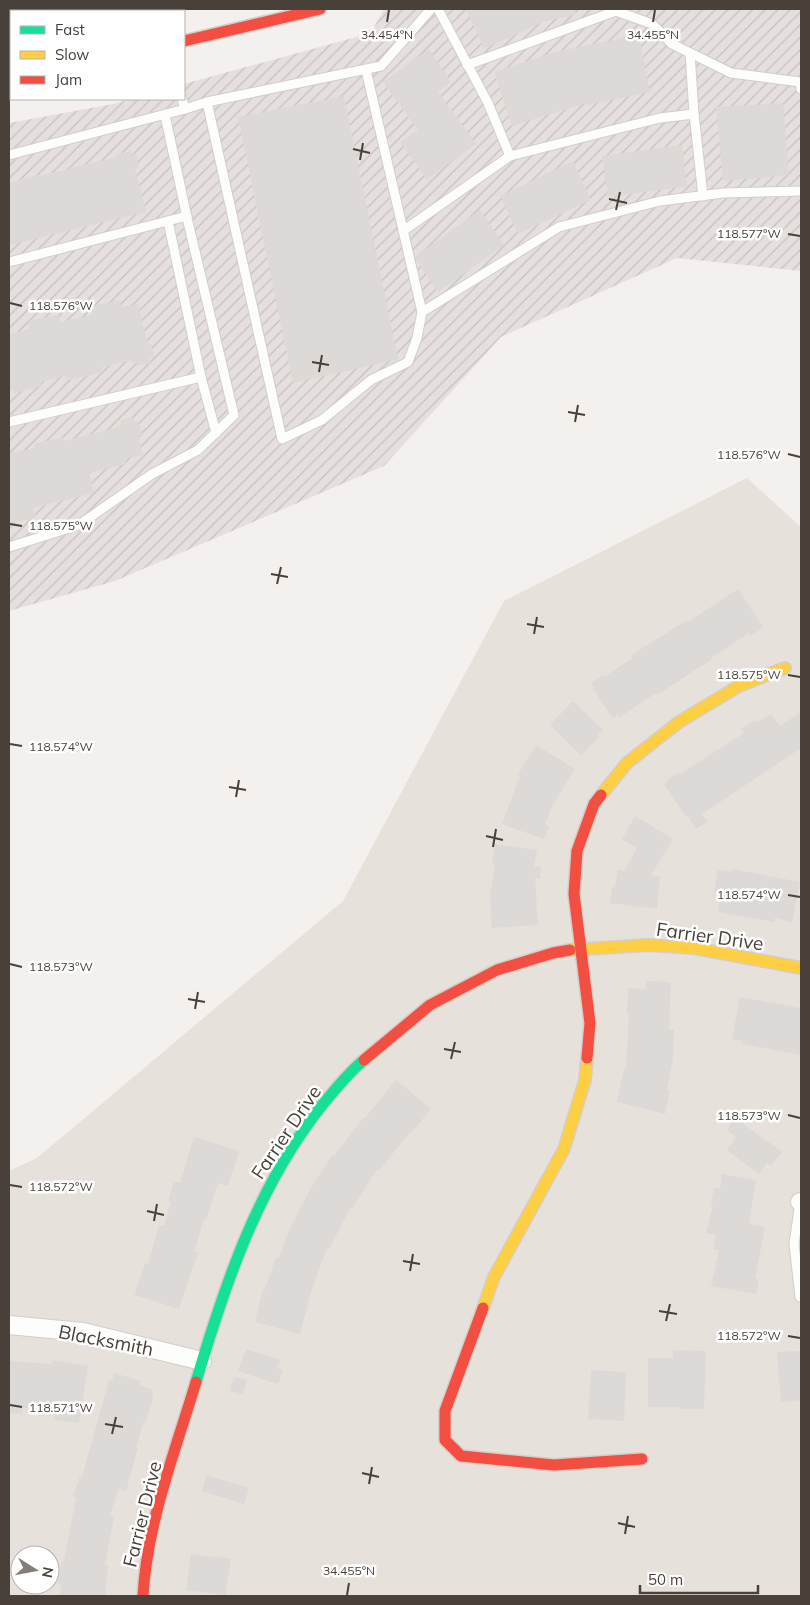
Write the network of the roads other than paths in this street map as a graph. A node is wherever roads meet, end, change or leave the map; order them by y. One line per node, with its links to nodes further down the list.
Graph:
1 (320, 9): 5 (street)
2 (430, 9): 8 (lane)
3 (438, 9): 7 (lane)
4 (615, 10): 6 (lane); 7 (lane)
5 (185, 41)
6 (690, 53): 9 (lane); 13 (lane)
7 (467, 65): 16 (lane)
8 (366, 70): 11 (lane); 21 (lane)
9 (801, 89)
10 (182, 100): 12 (lane)
11 (207, 102): 12 (lane); 23 (lane)
12 (185, 110): 14 (lane)
13 (694, 114): 16 (lane); 18 (lane)
14 (165, 115): 15 (lane); 19 (lane)
15 (9, 155)
16 (510, 156): 21 (lane)
17 (801, 191): 18 (lane)
18 (703, 196): 23 (lane)
19 (188, 219): 20 (lane); 26 (lane)
20 (168, 221): 22 (lane); 24 (lane)
21 (403, 231): 23 (lane)
22 (9, 262)
23 (422, 312)
24 (202, 377): 25 (lane); 26 (lane)
25 (9, 422)
26 (216, 433): 27 (lane)
27 (9, 547)
28 (785, 668): 29 (street)
29 (580, 948): 30 (street, Farrier Drive); 34 (street, Farrier Drive); 35 (street)
30 (801, 968)
31 (800, 1202): 32 (lane)
32 (800, 1297)
33 (9, 1326): 34 (street, Blacksmith)
34 (202, 1361): 36 (street, Farrier Drive)
35 (642, 1459)
36 (143, 1596)

